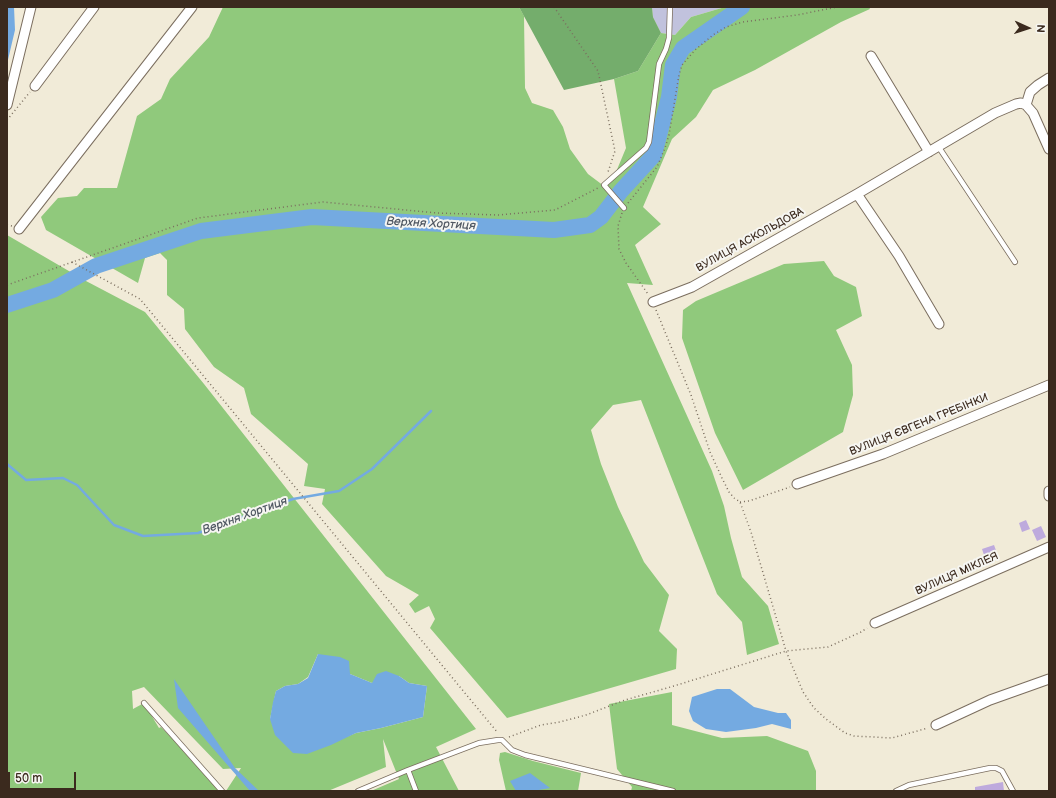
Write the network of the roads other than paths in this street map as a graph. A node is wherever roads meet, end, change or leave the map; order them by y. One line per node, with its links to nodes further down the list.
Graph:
1 (31, 7): 8 (street)
2 (94, 7): 7 (street)
3 (192, 7): 15 (street)
4 (670, 7): 14 (lane)
5 (871, 56): 12 (street)
6 (1049, 78): 9 (street)
7 (35, 86)
8 (7, 105)
9 (1026, 105): 10 (street, ВУЛИЦЯ АСКОЛЬДОВА); 11 (street)
10 (938, 146): 12 (street, ВУЛИЦЯ АСКОЛЬДОВА); 16 (lane)
11 (1049, 149)
12 (929, 152): 13 (street, ВУЛИЦЯ АСКОЛЬДОВА)
13 (857, 194): 17 (street, ВУЛИЦЯ АСКОЛЬДОВА); 18 (street)
14 (624, 208)
15 (19, 229)
16 (1016, 262)
17 (653, 302)
18 (939, 324)
19 (1049, 385): 20 (street, ВУЛИЦЯ ЄВГЕНА ГРЕБІНКИ)
20 (797, 484)
21 (1049, 491): 22 (street)
22 (1049, 496)
23 (1049, 547): 24 (street, ВУЛИЦЯ МІКЛЕЯ)
24 (875, 622)
25 (1049, 679): 27 (street)
26 (144, 703): 29 (lane)
27 (936, 725)
28 (408, 770): 30 (lane); 31 (lane); 32 (lane)
29 (222, 791)
30 (358, 791)
31 (416, 791)
32 (672, 791)
33 (896, 791): 34 (lane)
34 (1013, 791)

